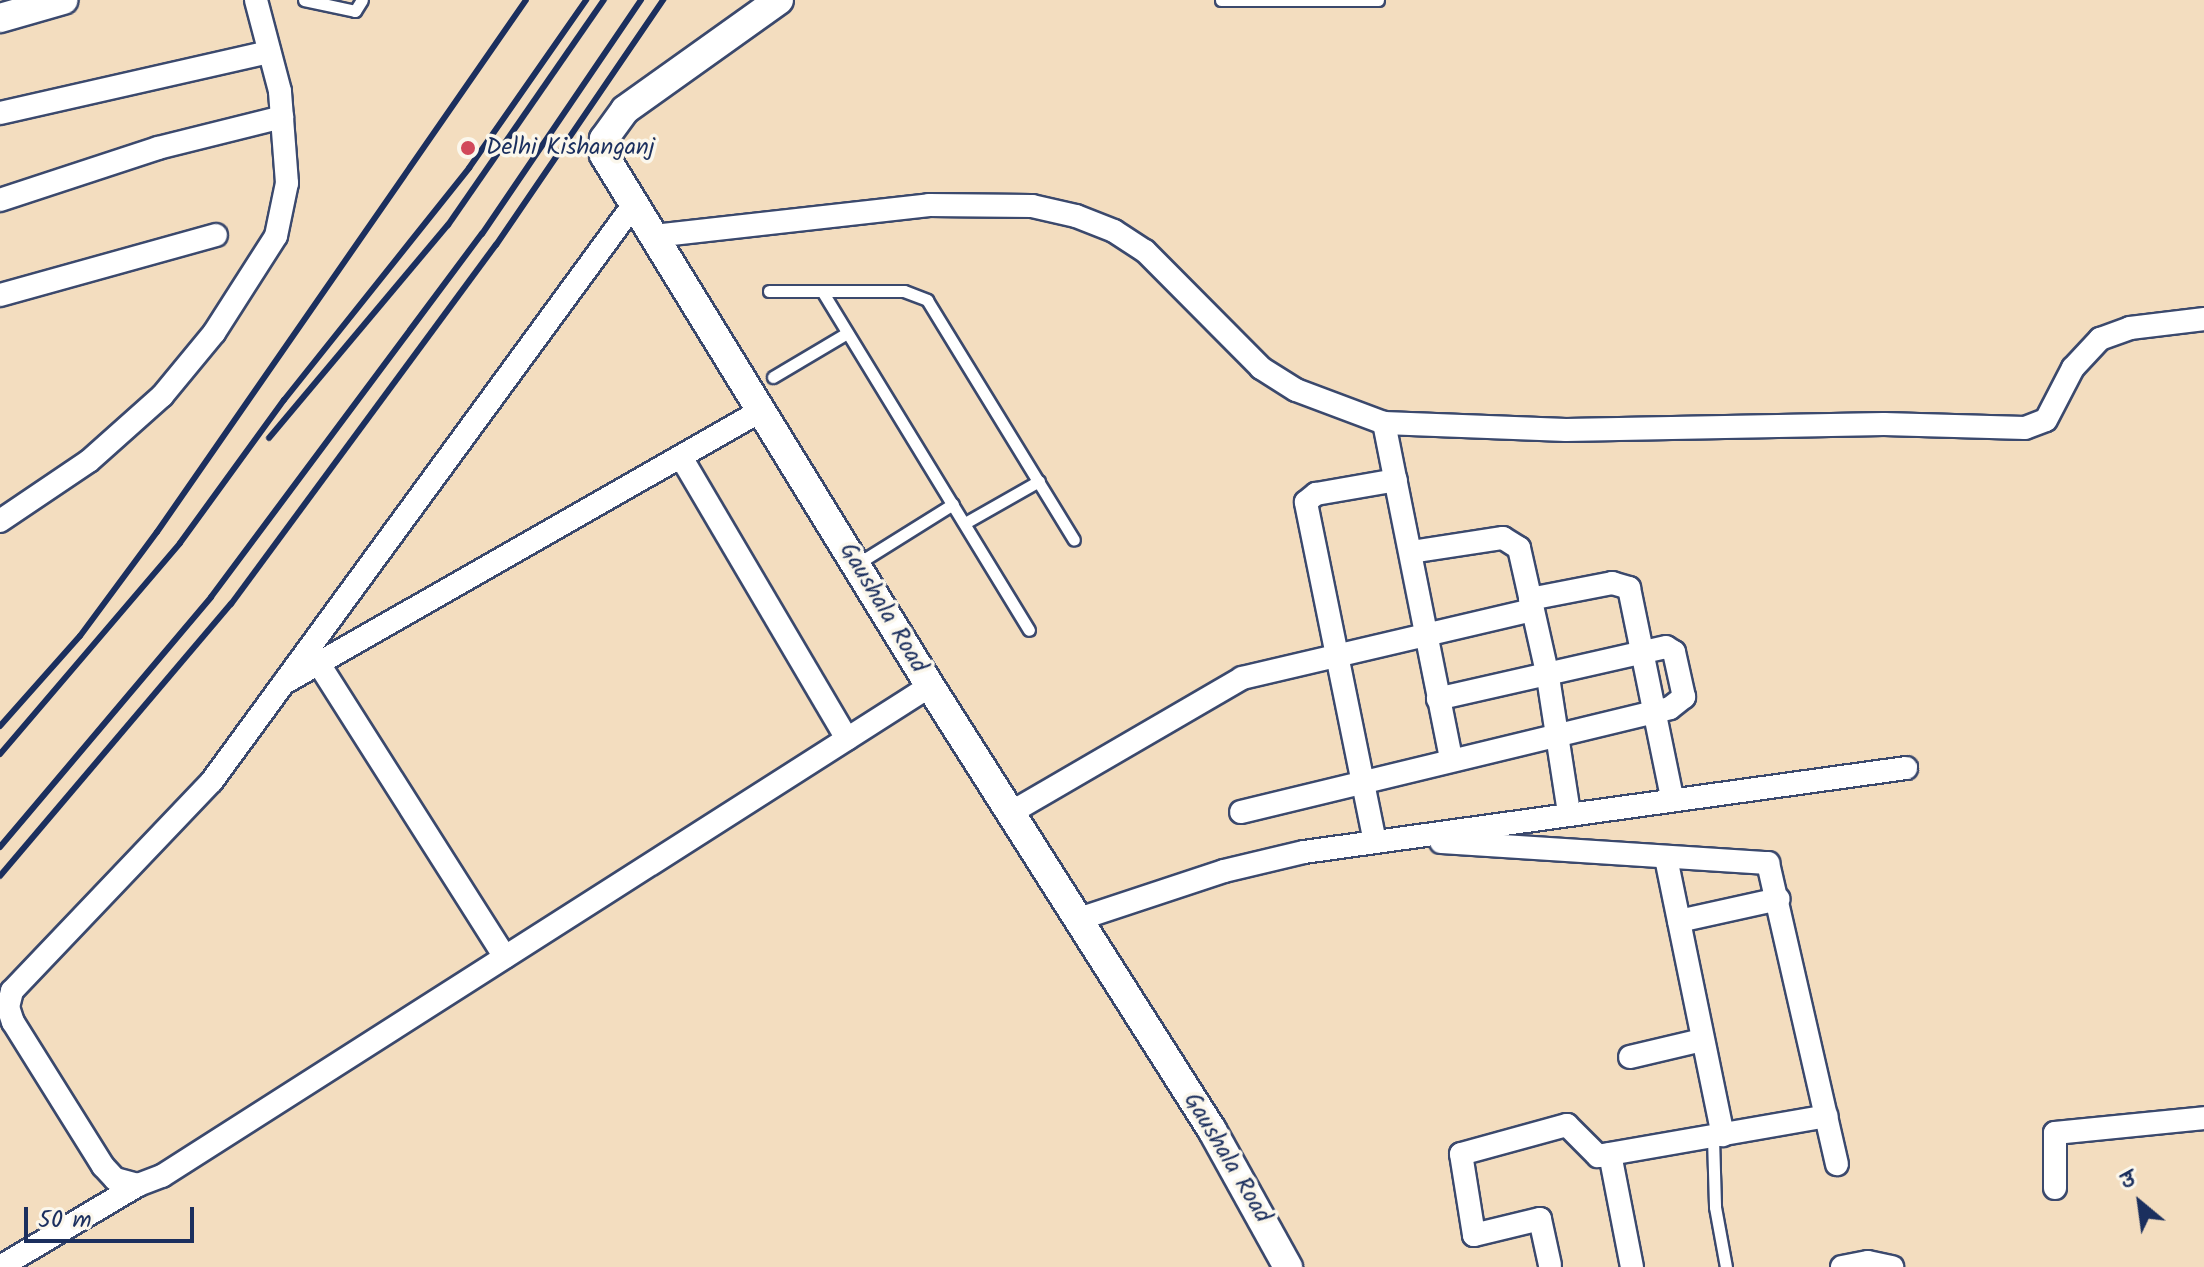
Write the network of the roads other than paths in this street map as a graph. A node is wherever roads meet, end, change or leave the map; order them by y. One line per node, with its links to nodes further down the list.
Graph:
1 (63, 0): 8 (street)
2 (256, 0): 9 (street)
3 (304, 0): 4 (lane)
4 (362, 0)
5 (779, 0): 13 (street, Gaushala Road)
6 (1221, 0): 7 (lane)
7 (1378, 0)
8 (0, 18)
9 (269, 52): 10 (street); 11 (street)
10 (0, 113)
11 (282, 117): 12 (street); 28 (street)
12 (0, 200)
13 (634, 204): 15 (street, Gaushala Road); 41 (street)
14 (216, 235): 18 (street)
15 (654, 236): 22 (street, Gaushala Road); 23 (street)
16 (769, 291): 17 (lane)
17 (822, 291): 20 (lane); 26 (lane)
18 (0, 295)
19 (2204, 319): 23 (street)
20 (847, 333): 21 (lane); 27 (lane)
21 (773, 377)
22 (762, 410): 24 (street); 32 (street, Gaushala Road)
23 (1384, 423): 25 (street)
24 (681, 457): 38 (street); 45 (street)
25 (1396, 480): 31 (street); 37 (street)
26 (1039, 481): 29 (lane); 30 (lane)
27 (953, 504): 29 (lane); 32 (lane)
28 (0, 521)
29 (965, 523): 34 (lane)
30 (1074, 540)
31 (1411, 552): 33 (street); 35 (street)
32 (856, 564): 40 (street, Gaushala Road)
33 (1531, 604): 35 (street); 36 (street); 39 (street)
34 (1029, 630)
35 (1425, 634): 37 (street); 42 (street)
36 (1645, 650): 39 (street); 43 (street); 43 (street)
37 (1336, 655): 48 (street); 50 (street)
38 (319, 664): 41 (street); 59 (street)
39 (1548, 677): 42 (street); 44 (street)
40 (930, 686): 45 (street); 50 (street, Gaushala Road)
41 (276, 688): 67 (street)
42 (1438, 699): 46 (street)
43 (1655, 712): 44 (street); 49 (street)
44 (1557, 736): 46 (street); 52 (street)
45 (847, 739): 59 (street)
46 (1451, 759): 48 (street)
47 (1906, 768): 49 (street)
48 (1362, 782): 51 (street); 54 (street)
49 (1672, 798): 52 (street)
50 (1012, 812): 57 (street, Gaushala Road)
51 (1241, 812)
52 (1569, 813): 53 (street)
53 (1400, 839): 54 (street); 55 (street)
54 (1375, 842): 57 (street)
55 (1666, 858): 56 (street); 58 (street)
56 (1779, 899): 58 (street); 62 (street)
57 (1076, 920): 71 (street, Gaushala Road)
58 (1679, 921): 60 (street)
59 (505, 957): 67 (street)
60 (1702, 1040): 61 (street); 64 (street)
61 (1630, 1057)
62 (1827, 1116): 64 (street); 66 (street)
63 (2204, 1118): 68 (street)
64 (1718, 1137): 65 (street); 73 (lane)
65 (1610, 1154): 69 (street); 72 (street)
66 (1837, 1164)
67 (138, 1185): 70 (street)
68 (2055, 1188)
69 (1550, 1265)
70 (0, 1267)
71 (1288, 1267)
72 (1632, 1267)
73 (1726, 1267)
74 (1842, 1267): 75 (street)
75 (1892, 1267)

